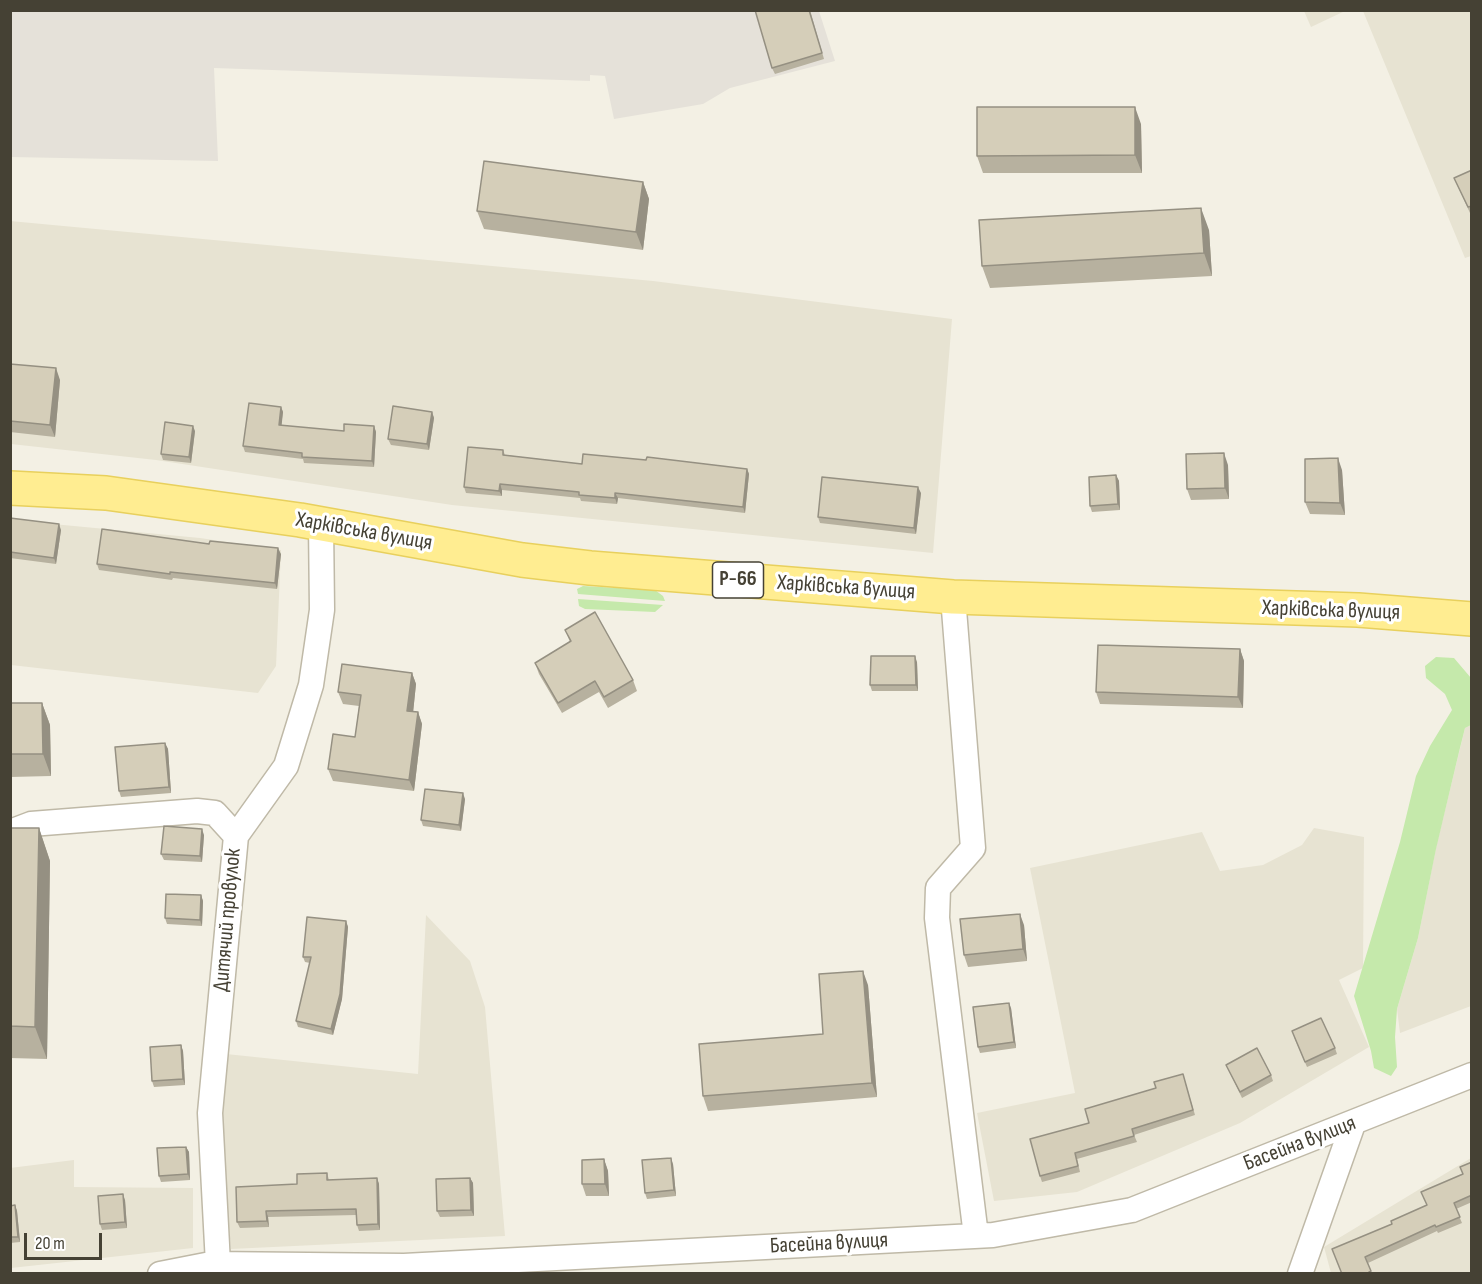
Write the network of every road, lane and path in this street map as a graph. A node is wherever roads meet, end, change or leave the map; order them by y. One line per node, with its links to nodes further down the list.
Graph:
1 (10, 488): 2 (main road, Харківська вулиця / Р-66)
2 (321, 524): 3 (main road, Харківська вулиця / Р-66); 6 (street, Дитячий провулок)
3 (953, 597): 4 (main road, Харківська вулиця / Р-66); 9 (street)
4 (1472, 619)
5 (10, 832): 6 (street)
6 (236, 836): 10 (street, Дитячий провулок)
7 (1472, 1076): 8 (street, Басейна вулиця)
8 (1353, 1124): 9 (street, Басейна вулиця); 12 (street)
9 (975, 1236): 10 (street, Басейна вулиця)
10 (218, 1264): 11 (street, Басейна вулиця)
11 (160, 1274)
12 (1299, 1274)

